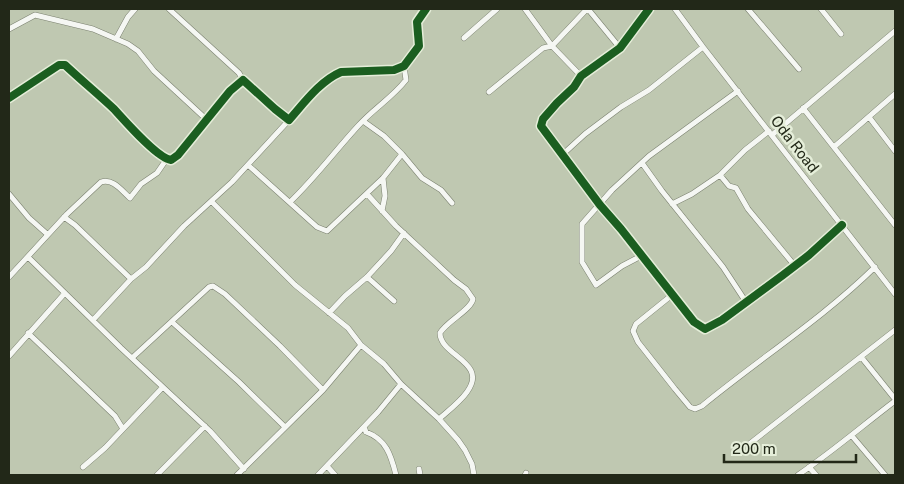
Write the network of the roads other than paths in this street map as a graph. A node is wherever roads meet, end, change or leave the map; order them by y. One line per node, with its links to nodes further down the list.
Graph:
1 (135, 9): 15 (street)
2 (168, 9): 22 (street)
3 (426, 9): 19 (street)
4 (497, 9): 14 (street)
5 (525, 9): 16 (street)
6 (587, 9): 16 (street); 18 (street)
7 (649, 9): 18 (street)
8 (675, 9): 17 (street, Oda Road)
9 (748, 9): 20 (street)
10 (821, 9): 13 (street)
11 (9, 29): 15 (street)
12 (895, 31): 27 (street)
13 (841, 34)
14 (464, 38)
15 (116, 39): 29 (street)
16 (552, 46): 21 (street); 24 (street)
17 (703, 47): 23 (street, Oda Road); 36 (street)
18 (620, 48): 21 (street)
19 (404, 66): 30 (street); 31 (street)
20 (800, 69)
21 (581, 76): 36 (street)
22 (243, 80): 29 (street); 30 (street)
23 (738, 90): 32 (street, Oda Road); 38 (street)
24 (489, 92)
25 (895, 94): 28 (street)
26 (9, 98): 37 (street)
27 (803, 108): 32 (street); 33 (street)
28 (869, 117): 33 (street); 34 (street)
29 (206, 119): 37 (street)
30 (289, 120): 39 (street)
31 (363, 120): 35 (street); 45 (street)
32 (771, 133): 40 (street); 51 (street, Oda Road)
33 (834, 147): 52 (street)
34 (895, 151)
35 (402, 154): 41 (street); 46 (street)
36 (562, 155): 48 (street)
37 (166, 160): 50 (street)
38 (642, 163): 47 (street); 48 (street)
39 (248, 165): 44 (street); 45 (street)
40 (720, 175): 47 (street); 57 (street)
41 (383, 178): 43 (street); 49 (street)
42 (9, 194): 54 (street)
43 (366, 194): 45 (street); 49 (street)
44 (212, 202): 61 (street); 68 (street)
45 (290, 202)
46 (452, 203)
47 (672, 204): 67 (street)
48 (600, 205): 55 (street); 55 (street)
49 (382, 210): 53 (street)
50 (64, 218): 54 (street); 61 (street)
51 (842, 225): 57 (street); 58 (street, Oda Road)
52 (895, 225)
53 (404, 233): 60 (street); 81 (street)
54 (47, 234): 56 (street)
55 (642, 256): 65 (street)
56 (28, 257): 59 (street); 63 (street)
57 (795, 266): 67 (street)
58 (874, 267): 62 (street, Oda Road); 65 (street)
59 (9, 277)
60 (367, 277): 66 (street); 68 (street)
61 (131, 279): 69 (street)
62 (893, 287): 64 (street, Oda Road)
63 (65, 293): 69 (street); 72 (street)
64 (895, 294)
65 (672, 295): 67 (street)
66 (394, 301)
67 (746, 302)
68 (329, 313): 73 (street)
69 (93, 320): 75 (street)
70 (172, 322): 75 (street); 79 (street); 86 (street)
71 (895, 330): 76 (street)
72 (28, 333): 74 (street); 82 (street)
73 (361, 345): 77 (street); 79 (street)
74 (9, 356)
75 (132, 358): 78 (street)
76 (862, 358): 80 (street); 89 (street)
77 (400, 384): 81 (street); 85 (street)
78 (162, 388): 83 (street); 84 (street)
79 (322, 390): 86 (street)
80 (895, 400): 88 (street)
81 (439, 419): 101 (street)
82 (120, 423): 83 (street); 87 (street)
83 (128, 423): 87 (street)
84 (205, 426): 93 (street); 95 (street)
85 (364, 426): 91 (street); 99 (street)
86 (285, 427): 93 (street)
87 (123, 429): 90 (street)
88 (852, 436): 92 (street); 104 (street)
89 (748, 445)
90 (83, 466)
91 (327, 466): 97 (street); 98 (street)
92 (809, 468): 102 (street); 103 (street)
93 (244, 469): 96 (street)
94 (419, 469): 100 (street)
95 (158, 475)
96 (237, 475)
97 (318, 475)
98 (335, 475)
99 (396, 475)
100 (420, 475)
101 (474, 475)
102 (798, 475)
103 (816, 475)
104 (885, 475)

